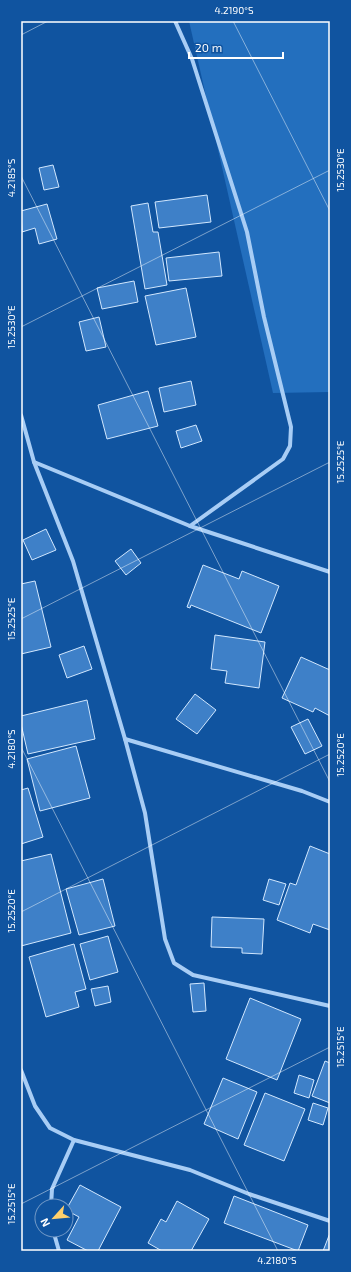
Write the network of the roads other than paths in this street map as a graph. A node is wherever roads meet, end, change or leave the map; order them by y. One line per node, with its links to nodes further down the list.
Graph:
1 (175, 21): 4 (street)
2 (21, 415): 3 (street)
3 (34, 462): 4 (street); 6 (street)
4 (190, 526): 5 (street)
5 (330, 572)
6 (125, 739): 7 (street); 8 (street)
7 (330, 802)
8 (330, 1006)
9 (21, 1070): 10 (street)
10 (74, 1140): 11 (street); 12 (street)
11 (51, 1198)
12 (330, 1221)
13 (55, 1238): 14 (street)
14 (59, 1251)

